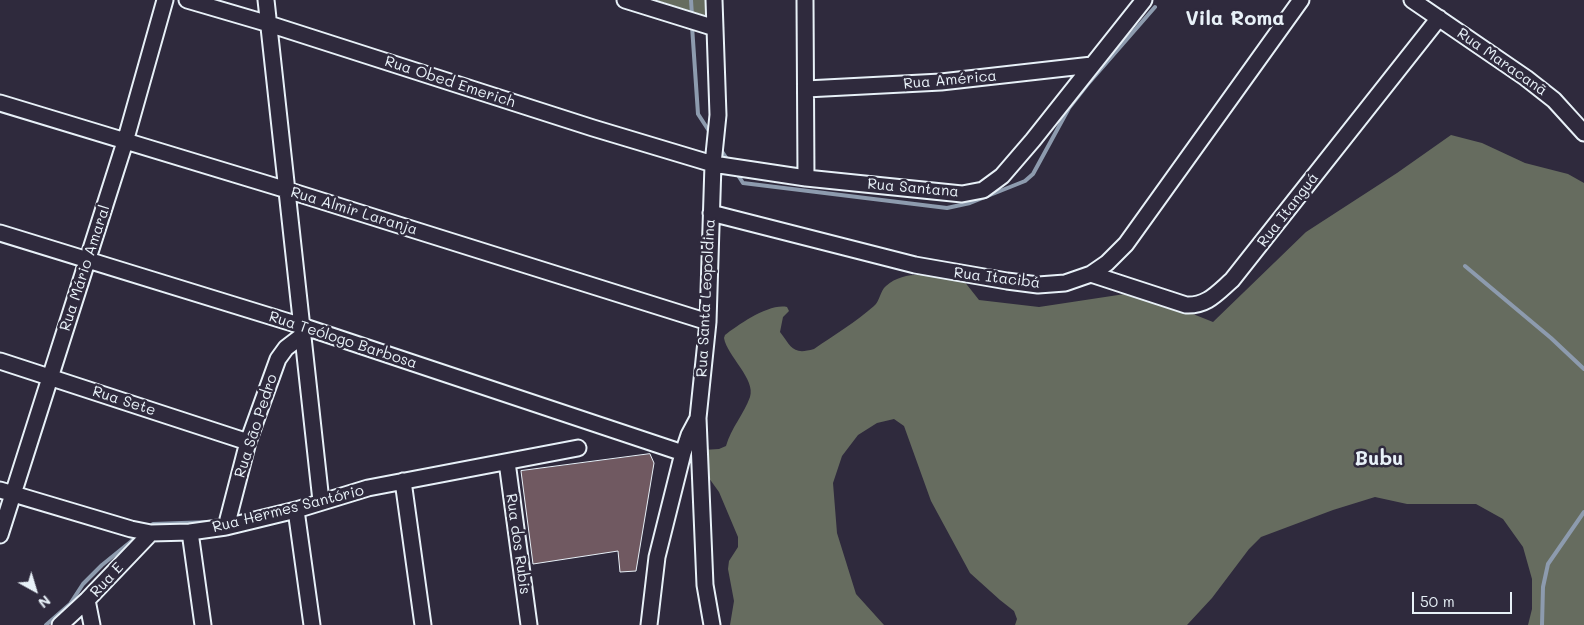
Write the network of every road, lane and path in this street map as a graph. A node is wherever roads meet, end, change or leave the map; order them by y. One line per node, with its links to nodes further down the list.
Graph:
1 (165, 0): 17 (street, Rua Mário Amaral)
2 (187, 0): 11 (street, Rua Obed Emerich)
3 (266, 0): 11 (street)
4 (624, 0): 12 (street)
5 (714, 0): 12 (street, Rua Santa Leopoldina)
6 (805, 0): 14 (street)
7 (1144, 0): 13 (street, Rua Santana)
8 (1301, 0): 24 (street, Rua Itacibá)
9 (1412, 0): 10 (street, Rua Maracanã)
10 (1439, 18): 16 (street, Rua Maracanã); 24 (street, Rua Itanguá)
11 (269, 24): 18 (street, Rua Obed Emerich); 20 (street)
12 (715, 28): 18 (street, Rua Santa Leopoldina)
13 (1092, 65): 14 (street, Rua América); 19 (street, Rua Santana)
14 (806, 89): 19 (street)
15 (0, 103): 17 (street, Rua Almir Laranja)
16 (1582, 129)
17 (125, 142): 20 (street, Rua Almir Laranja); 23 (street, Rua Mário Amaral)
18 (713, 164): 19 (street, Rua Santana); 21 (street, Rua Santa Leopoldina)
19 (806, 178)
20 (287, 190): 25 (street, Rua Almir Laranja); 26 (street)
21 (711, 213): 24 (street, Rua Itacibá); 25 (street, Rua Santa Leopoldina)
22 (0, 233): 23 (street, Rua Teólogo Barbosa)
23 (89, 260): 26 (street, Rua Teólogo Barbosa); 28 (street, Rua Mário Amaral)
24 (1091, 274)
25 (708, 322): 29 (street, Rua Santa Leopoldina)
26 (303, 331): 30 (street, Rua São Pedro); 32 (street, Rua Teólogo Barbosa); 36 (street)
27 (0, 361): 28 (street, Rua Sete)
28 (50, 377): 30 (street, Rua Sete); 35 (street, Rua Mário Amaral)
29 (698, 418): 32 (street); 50 (street, Rua Santa Leopoldina)
30 (248, 442): 38 (street, Rua São Pedro)
31 (578, 448): 33 (street, Rua Hermes Santório)
32 (683, 453): 49 (street)
33 (507, 462): 34 (street, Rua Hermes Santório); 48 (street, Rua dos Rubis)
34 (403, 481): 36 (street, Rua Hermes Santório); 47 (street)
35 (7, 492): 40 (street, Rua Hermes Santório); 41 (street, Rua Mário Amaral)
36 (321, 502): 37 (street, Rua Hermes Santório)
37 (296, 510): 38 (street, Rua Hermes Santório); 46 (street)
38 (226, 527): 39 (street, Rua Hermes Santório)
39 (190, 532): 40 (street, Rua Hermes Santório); 45 (street)
40 (151, 533): 42 (street, Rua E)
41 (0, 535)
42 (88, 600): 43 (street, Rua E); 44 (street)
43 (60, 625)
44 (92, 625)
45 (203, 625)
46 (312, 625)
47 (423, 625)
48 (529, 625)
49 (650, 625)
50 (712, 625)

